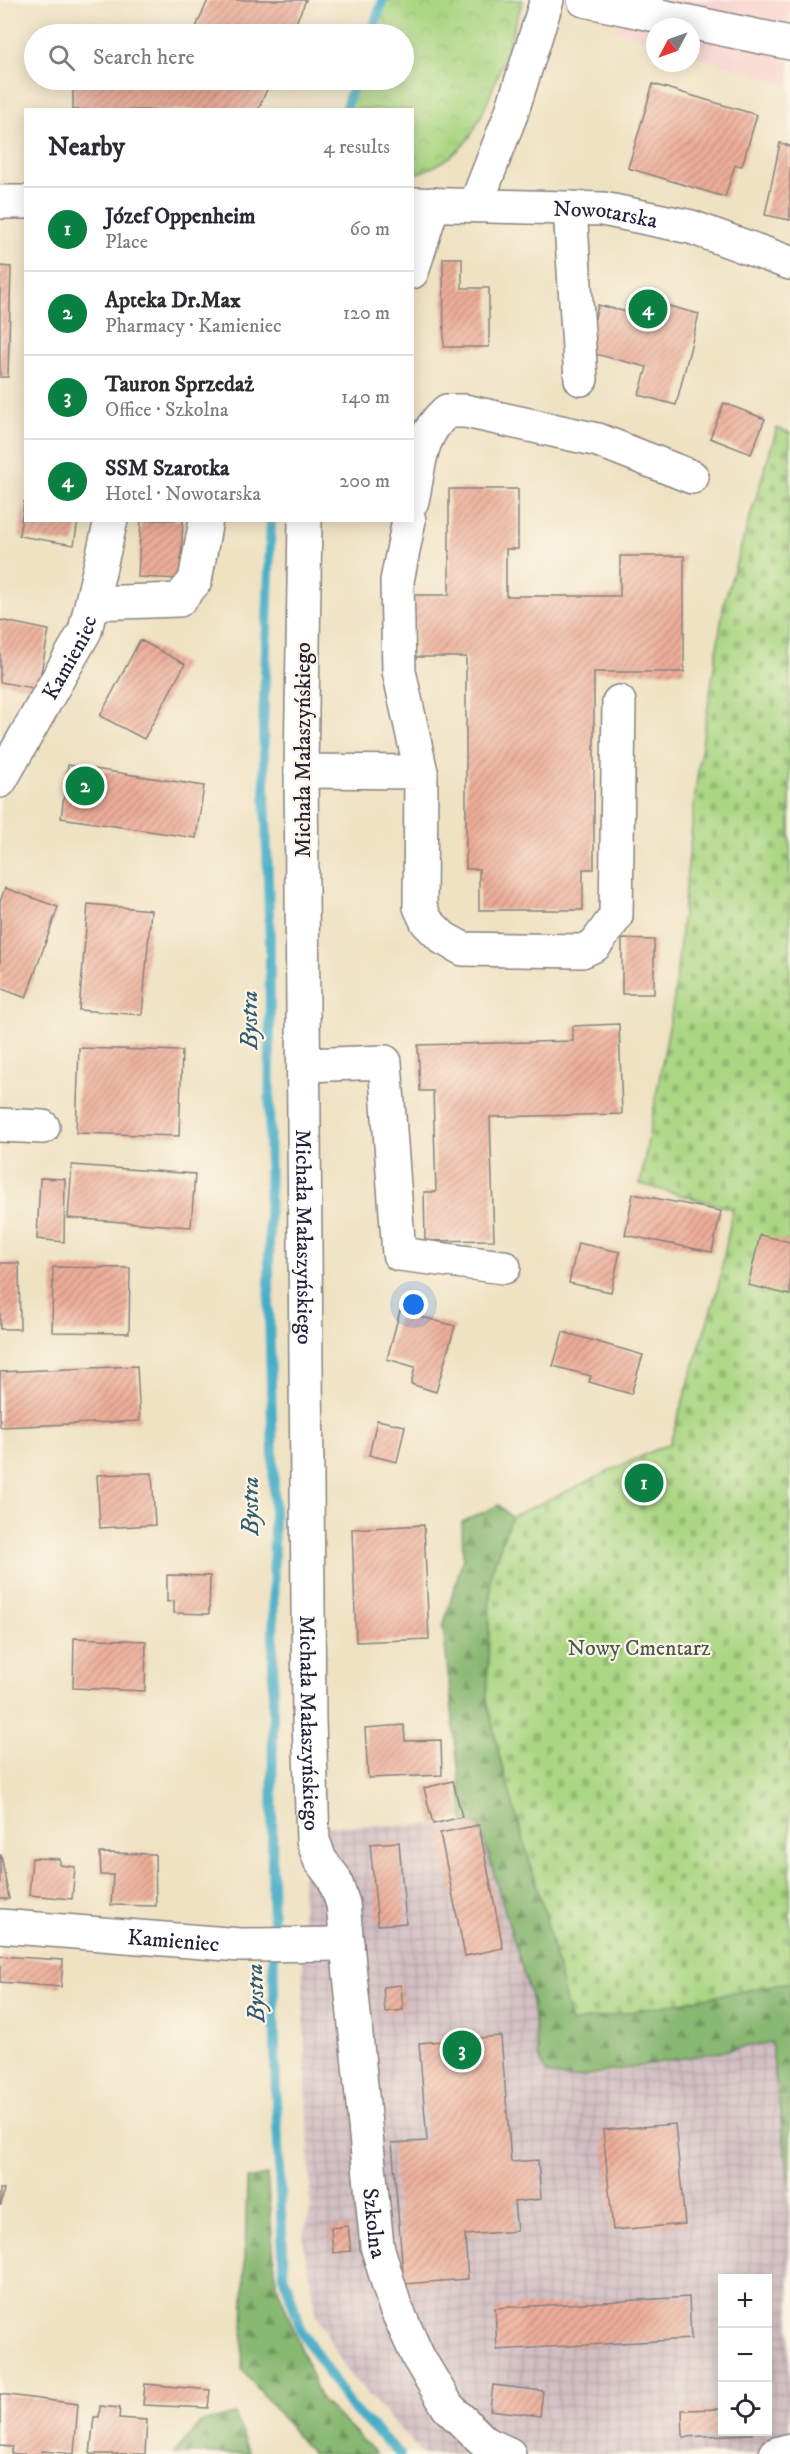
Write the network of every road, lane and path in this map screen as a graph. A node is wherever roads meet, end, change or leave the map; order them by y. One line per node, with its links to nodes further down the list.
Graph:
1 (547, 0): 7 (street)
2 (584, 0): 3 (street)
3 (790, 43)
4 (0, 202): 5 (street)
5 (24, 202)
6 (423, 204): 7 (street, Nowotarska); 9 (street)
7 (477, 204): 8 (street, Nowotarska)
8 (570, 208): 10 (street, Nowotarska); 11 (street)
9 (414, 260)
10 (790, 263)
11 (581, 379)
12 (692, 477): 13 (street)
13 (414, 491)
14 (111, 522): 18 (street, Kamieniec)
15 (206, 522): 18 (street)
16 (305, 522): 20 (street, Michała Małaszyńskiego)
17 (409, 522): 21 (street)
18 (92, 603): 22 (street, Kamieniec)
19 (619, 702): 21 (street)
20 (302, 771): 21 (street); 23 (street, Michała Małaszyńskiego)
21 (421, 772)
22 (0, 781)
23 (304, 1065): 26 (street); 28 (street, Michała Małaszyńskiego)
24 (0, 1125): 25 (street)
25 (43, 1127)
26 (504, 1267)
27 (0, 1926): 28 (street, Kamieniec)
28 (347, 1944): 30 (street, Szkolna)
29 (790, 2450): 31 (street)
30 (509, 2454)
31 (776, 2454)

